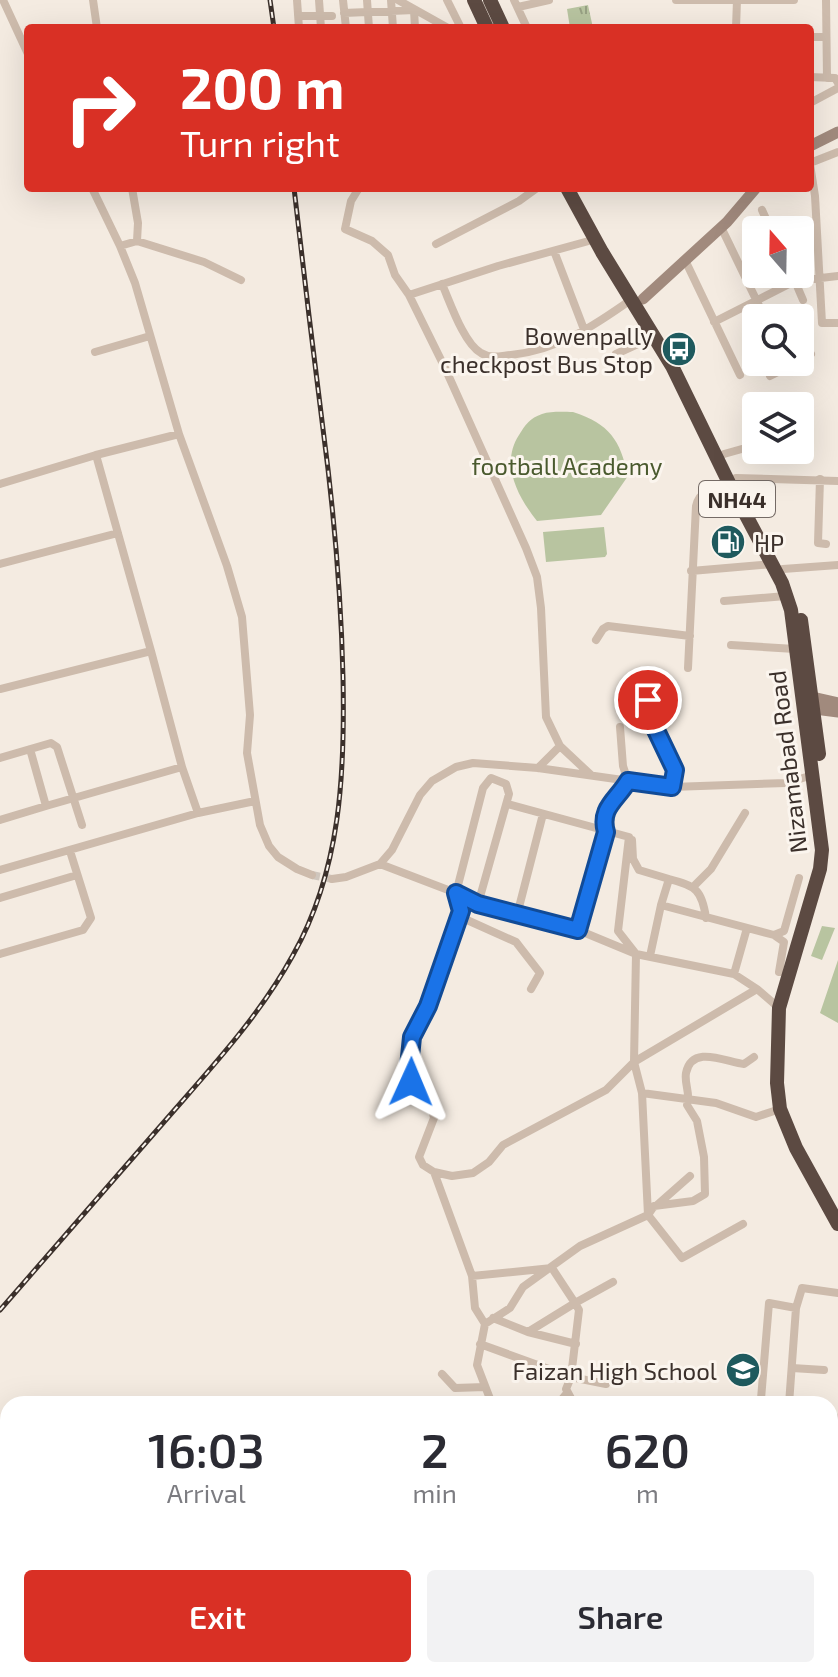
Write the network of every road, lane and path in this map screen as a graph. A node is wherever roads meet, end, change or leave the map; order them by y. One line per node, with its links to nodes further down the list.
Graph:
1 (3, 0): 41 (street)
2 (93, 0): 25 (street)
3 (297, 0): 23 (street)
4 (319, 0): 22 (street)
5 (343, 0): 19 (street)
6 (367, 0): 20 (street)
7 (391, 0): 21 (street)
8 (398, 0): 18 (street)
9 (447, 0): 33 (street)
10 (474, 0): 34 (highway)
11 (490, 0): 35 (highway)
12 (549, 0): 17 (street)
13 (676, 0): 16 (street)
14 (794, 0): 16 (street)
15 (826, 0): 39 (street)
16 (737, 1): 37 (street)
17 (516, 3): 36 (street)
18 (414, 10): 21 (street); 31 (street); 32 (street)
19 (344, 13): 20 (street); 28 (street)
20 (368, 13): 21 (street); 29 (street)
21 (391, 13): 30 (street)
22 (320, 15): 23 (street); 24 (street); 27 (street)
23 (299, 16): 26 (street)
24 (332, 16)
25 (96, 24)
26 (299, 24)
27 (321, 24)
28 (345, 24)
29 (369, 24)
30 (392, 24)
31 (415, 24)
32 (440, 24)
33 (459, 24)
34 (485, 24)
35 (501, 24)
36 (525, 24)
37 (736, 24)
38 (838, 31): 39 (street)
39 (827, 34): 40 (street); 43 (street)
40 (814, 36)
41 (24, 45)
42 (814, 77): 43 (street)
43 (827, 78): 44 (street)
44 (838, 85): 45 (street)
45 (814, 100)
46 (838, 132): 47 (street)
47 (814, 144)
48 (838, 152): 49 (street)
49 (814, 162)
50 (814, 190): 69 (street)
51 (94, 192): 64 (street)
52 (133, 192): 62 (street)
53 (357, 192): 74 (street)
54 (531, 192): 63 (street)
55 (569, 192): 61 (highway, Nizamabad Road / NH44)
56 (579, 192): 75 (highway, Nizamabad Road / NH44)
57 (752, 192): 60 (street)
58 (762, 210): 59 (street)
59 (765, 216)
60 (721, 227): 66 (street); 77 (street)
61 (596, 239): 65 (street); 75 (highway, Nizamabad Road / NH44)
62 (137, 241): 64 (street); 70 (street)
63 (436, 244)
64 (120, 246): 82 (street)
65 (554, 251): 71 (street); 81 (street)
66 (685, 260): 75 (street); 79 (street)
67 (838, 276): 69 (street)
68 (814, 277): 69 (street)
69 (820, 277): 80 (street)
70 (241, 280)
71 (442, 284): 74 (street); 81 (street)
72 (778, 288): 77 (street)
73 (798, 288): 76 (street)
74 (409, 295): 117 (street)
75 (638, 299): 81 (street); 83 (highway, Nizamabad Road / NH44); 89 (highway, Nizamabad Road / NH44)
76 (803, 300)
77 (757, 301): 78 (street); 79 (street)
78 (758, 304)
79 (714, 322): 86 (street)
80 (838, 323)
81 (585, 332)
82 (150, 336): 84 (street); 87 (street)
83 (655, 336): 85 (street); 93 (highway, Nizamabad Road / NH44)
84 (95, 352)
85 (616, 354)
86 (740, 375)
87 (179, 434): 90 (street); 127 (street)
88 (742, 449): 89 (street)
89 (724, 454): 93 (highway, Nizamabad Road / NH44)
90 (96, 455): 94 (street); 95 (street)
91 (820, 479): 92 (street); 93 (street); 96 (street)
92 (838, 481)
93 (733, 482): 99 (highway, Nizamabad Road / NH44); 100 (street)
94 (0, 484)
95 (118, 533): 97 (street); 107 (street)
96 (826, 544)
97 (0, 564)
98 (838, 565): 99 (street)
99 (778, 566): 100 (street); 101 (highway, Nizamabad Road / NH44); 113 (highway, Nizamabad Road / NH44)
100 (691, 571): 103 (street)
101 (786, 596): 102 (street); 106 (highway, Nizamabad Road / NH44)
102 (724, 601)
103 (690, 636): 104 (street); 108 (street)
104 (596, 640)
105 (731, 645): 106 (street)
106 (795, 649): 113 (highway, Nizamabad Road / NH44)
107 (151, 651): 110 (street); 120 (street)
108 (688, 668)
109 (653, 671): 112 (street)
110 (0, 689)
111 (633, 700): 112 (street)
112 (648, 700): 125 (street)
113 (807, 702): 114 (street); 115 (street); 122 (highway, Nizamabad Road / NH44); 172 (highway, Nizamabad Road / NH44)
114 (838, 703)
115 (838, 712)
116 (620, 727): 124 (street)
117 (560, 746): 121 (street); 123 (street)
118 (30, 749): 119 (street); 126 (street); 129 (street)
119 (0, 758)
120 (182, 767): 126 (street); 130 (street)
121 (538, 768): 123 (street); 138 (street)
122 (813, 775): 125 (street); 163 (highway, Nizamabad Road / NH44)
123 (591, 776): 124 (street)
124 (628, 781): 125 (street); 135 (street)
125 (672, 787)
126 (74, 798): 129 (street); 134 (street)
127 (255, 801): 130 (street); 141 (street)
128 (508, 804): 132 (street); 146 (street); 148 (street)
129 (46, 806): 133 (street)
130 (198, 813): 137 (street)
131 (745, 813): 145 (street)
132 (543, 814): 135 (street); 151 (street)
133 (0, 820)
134 (82, 825)
135 (606, 832): 136 (street); 154 (street)
136 (629, 837): 144 (street); 157 (street)
137 (70, 851): 139 (street); 140 (street)
138 (380, 864): 143 (street); 146 (street)
139 (0, 870)
140 (77, 875): 147 (street); 156 (street)
141 (312, 875)
142 (799, 878): 155 (street)
143 (332, 879)
144 (669, 879): 145 (street); 149 (street)
145 (693, 887): 152 (street)
146 (456, 893): 148 (street); 150 (street)
147 (0, 898)
148 (478, 904): 151 (street)
149 (661, 905): 152 (street); 158 (street)
150 (461, 911): 161 (street); 169 (street)
151 (517, 915): 154 (street)
152 (706, 918): 153 (street)
153 (747, 928): 155 (street); 160 (street)
154 (578, 930): 157 (street)
155 (774, 935): 159 (street)
156 (0, 954)
157 (636, 954): 158 (street); 165 (street)
158 (650, 956): 160 (street)
159 (779, 972)
160 (734, 974): 162 (street)
161 (531, 989)
162 (757, 989): 163 (street); 165 (street)
163 (779, 1008): 168 (highway, Nizamabad Road / NH44)
164 (754, 1057): 167 (street)
165 (634, 1062): 166 (street); 169 (street)
166 (642, 1093): 167 (street); 173 (street)
167 (690, 1100): 168 (street); 171 (street)
168 (780, 1109): 175 (highway, Nizamabad Road / NH44)
169 (434, 1172): 177 (street)
170 (690, 1176): 171 (street)
171 (655, 1206): 173 (street)
172 (838, 1211)
173 (648, 1215): 174 (street); 176 (street)
174 (743, 1224)
175 (838, 1224)
176 (552, 1268): 177 (street); 180 (street); 182 (street)
177 (472, 1276): 182 (street)
178 (613, 1282): 180 (street)
179 (838, 1293): 181 (street)
180 (575, 1303): 183 (street); 185 (street)
181 (796, 1308): 186 (street); 196 (street)
182 (489, 1321): 183 (street); 184 (street)
183 (528, 1332): 185 (street)
184 (480, 1344): 189 (street); 191 (street)
185 (576, 1344): 189 (street)
186 (792, 1368): 187 (street); 197 (street)
187 (824, 1370)
188 (442, 1374): 191 (street)
189 (571, 1377): 190 (street); 192 (street)
190 (606, 1384)
191 (485, 1387): 193 (street)
192 (567, 1393): 194 (street); 195 (street)
193 (489, 1396)
194 (565, 1396)
195 (569, 1396)
196 (761, 1396)
197 (790, 1396)

